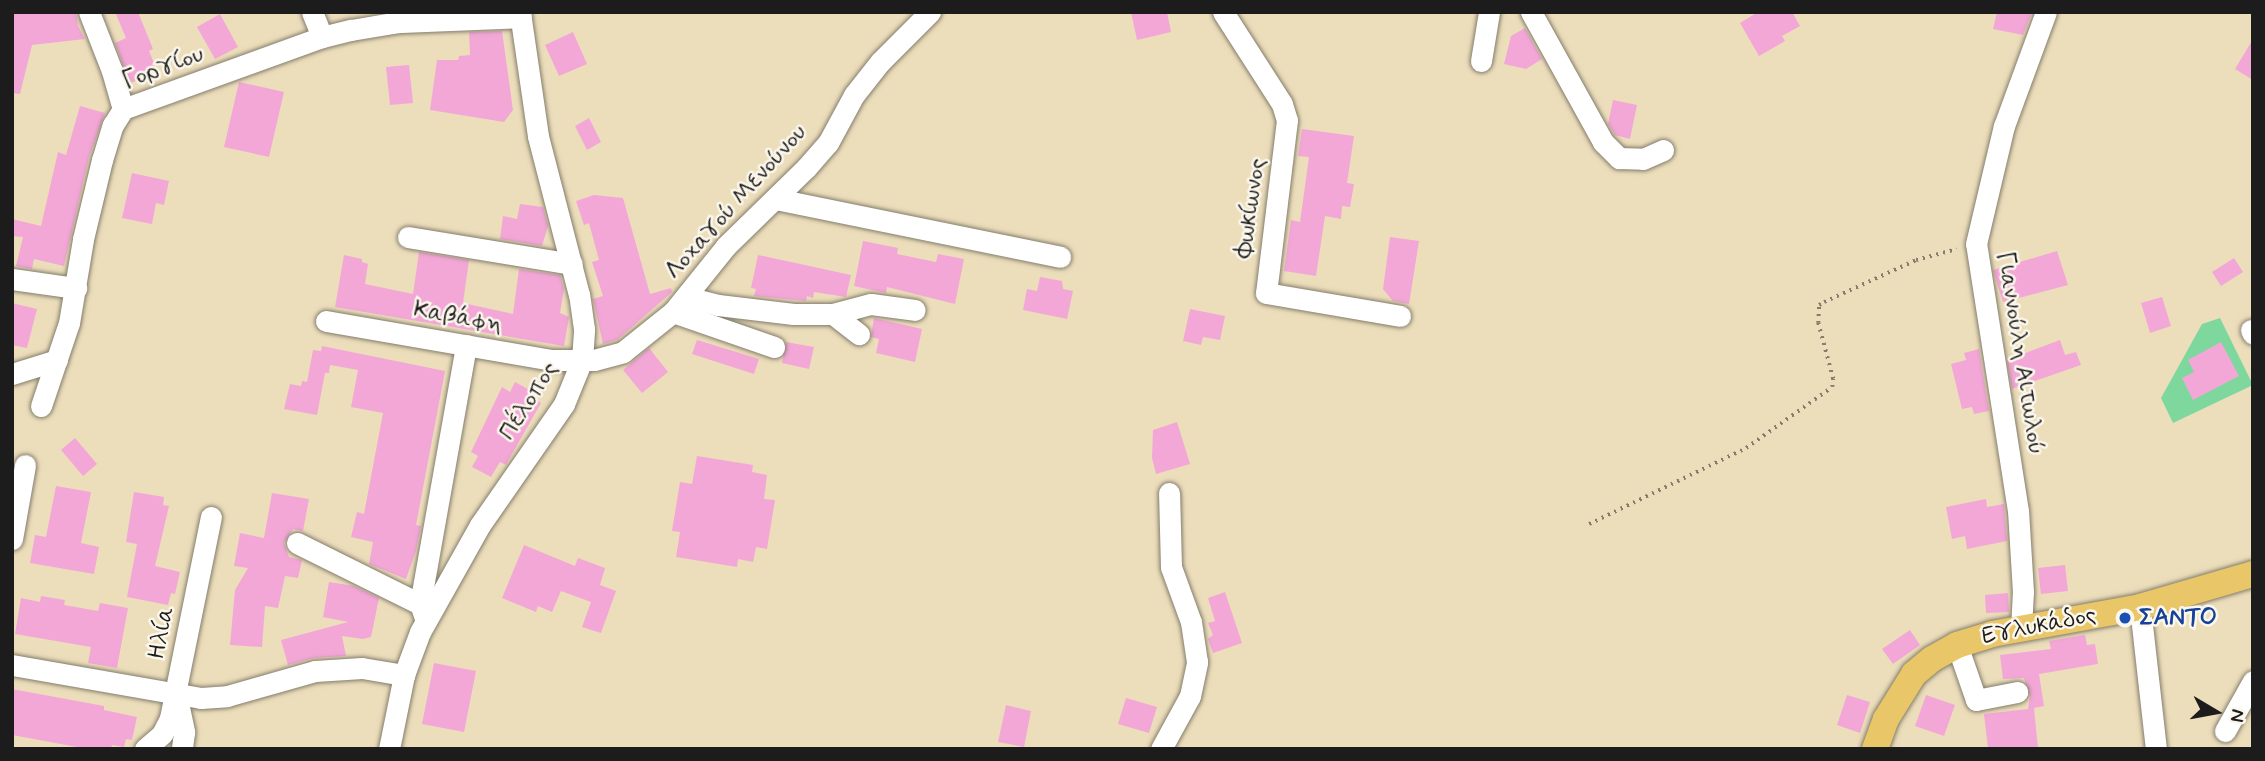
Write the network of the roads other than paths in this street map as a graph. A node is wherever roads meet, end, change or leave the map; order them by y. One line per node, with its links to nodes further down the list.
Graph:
1 (89, 12): 11 (street)
2 (312, 12): 9 (street)
3 (930, 12): 13 (street, Λοχαγού Μενούνου)
4 (1223, 12): 22 (street, Φωκίωνος)
5 (1489, 12): 10 (street)
6 (1531, 12): 12 (street)
7 (2046, 12): 39 (street, Γιαννούλη Αιτωλού)
8 (521, 15): 9 (street, Γοργίου); 16 (street, Πέλοπος)
9 (322, 37): 11 (street, Γοργίου)
10 (1481, 61)
11 (123, 109): 18 (street, Γοργίου)
12 (1663, 150)
13 (776, 199): 15 (street); 19 (street, Λοχαγού Μενούνου)
14 (408, 237): 16 (street)
15 (1060, 257)
16 (572, 264): 28 (street, Πέλοπος)
17 (12, 279): 18 (street)
18 (76, 288): 27 (street, Γοργίου)
19 (679, 304): 21 (street); 26 (street); 28 (street, Λοχαγού Μενούνου)
20 (915, 310): 21 (street)
21 (833, 314): 24 (street)
22 (1399, 316)
23 (326, 321): 25 (street, Καβάφη)
24 (859, 334)
25 (466, 345): 28 (street, Καβάφη); 38 (street)
26 (774, 347)
27 (57, 360): 29 (street); 30 (street, Γοργίου)
28 (582, 360): 38 (street, Πέλοπος)
29 (12, 374)
30 (41, 406)
31 (25, 464): 34 (street)
32 (1168, 493): 50 (street)
33 (211, 517): 45 (street, Ηλία)
34 (12, 539)
35 (297, 543): 38 (street)
36 (2253, 574): 37 (main road, Εγλυκάδος)
37 (2140, 607): 39 (main road, Εγλυκάδος); 52 (street)
38 (423, 613): 42 (street, Πέλοπος)
39 (2021, 629): 40 (main road, Εγλυκάδος)
40 (1957, 645): 44 (street); 51 (main road, Εγλυκάδος)
41 (12, 665): 45 (street)
42 (404, 675): 45 (street); 49 (street, Πέλοπος)
43 (2253, 681): 46 (street)
44 (2017, 692)
45 (176, 696): 47 (street, Ηλία); 48 (street)
46 (2225, 731)
47 (145, 749)
48 (182, 749)
49 (389, 749)
50 (1161, 749)
51 (1875, 749)
52 (2156, 749)

